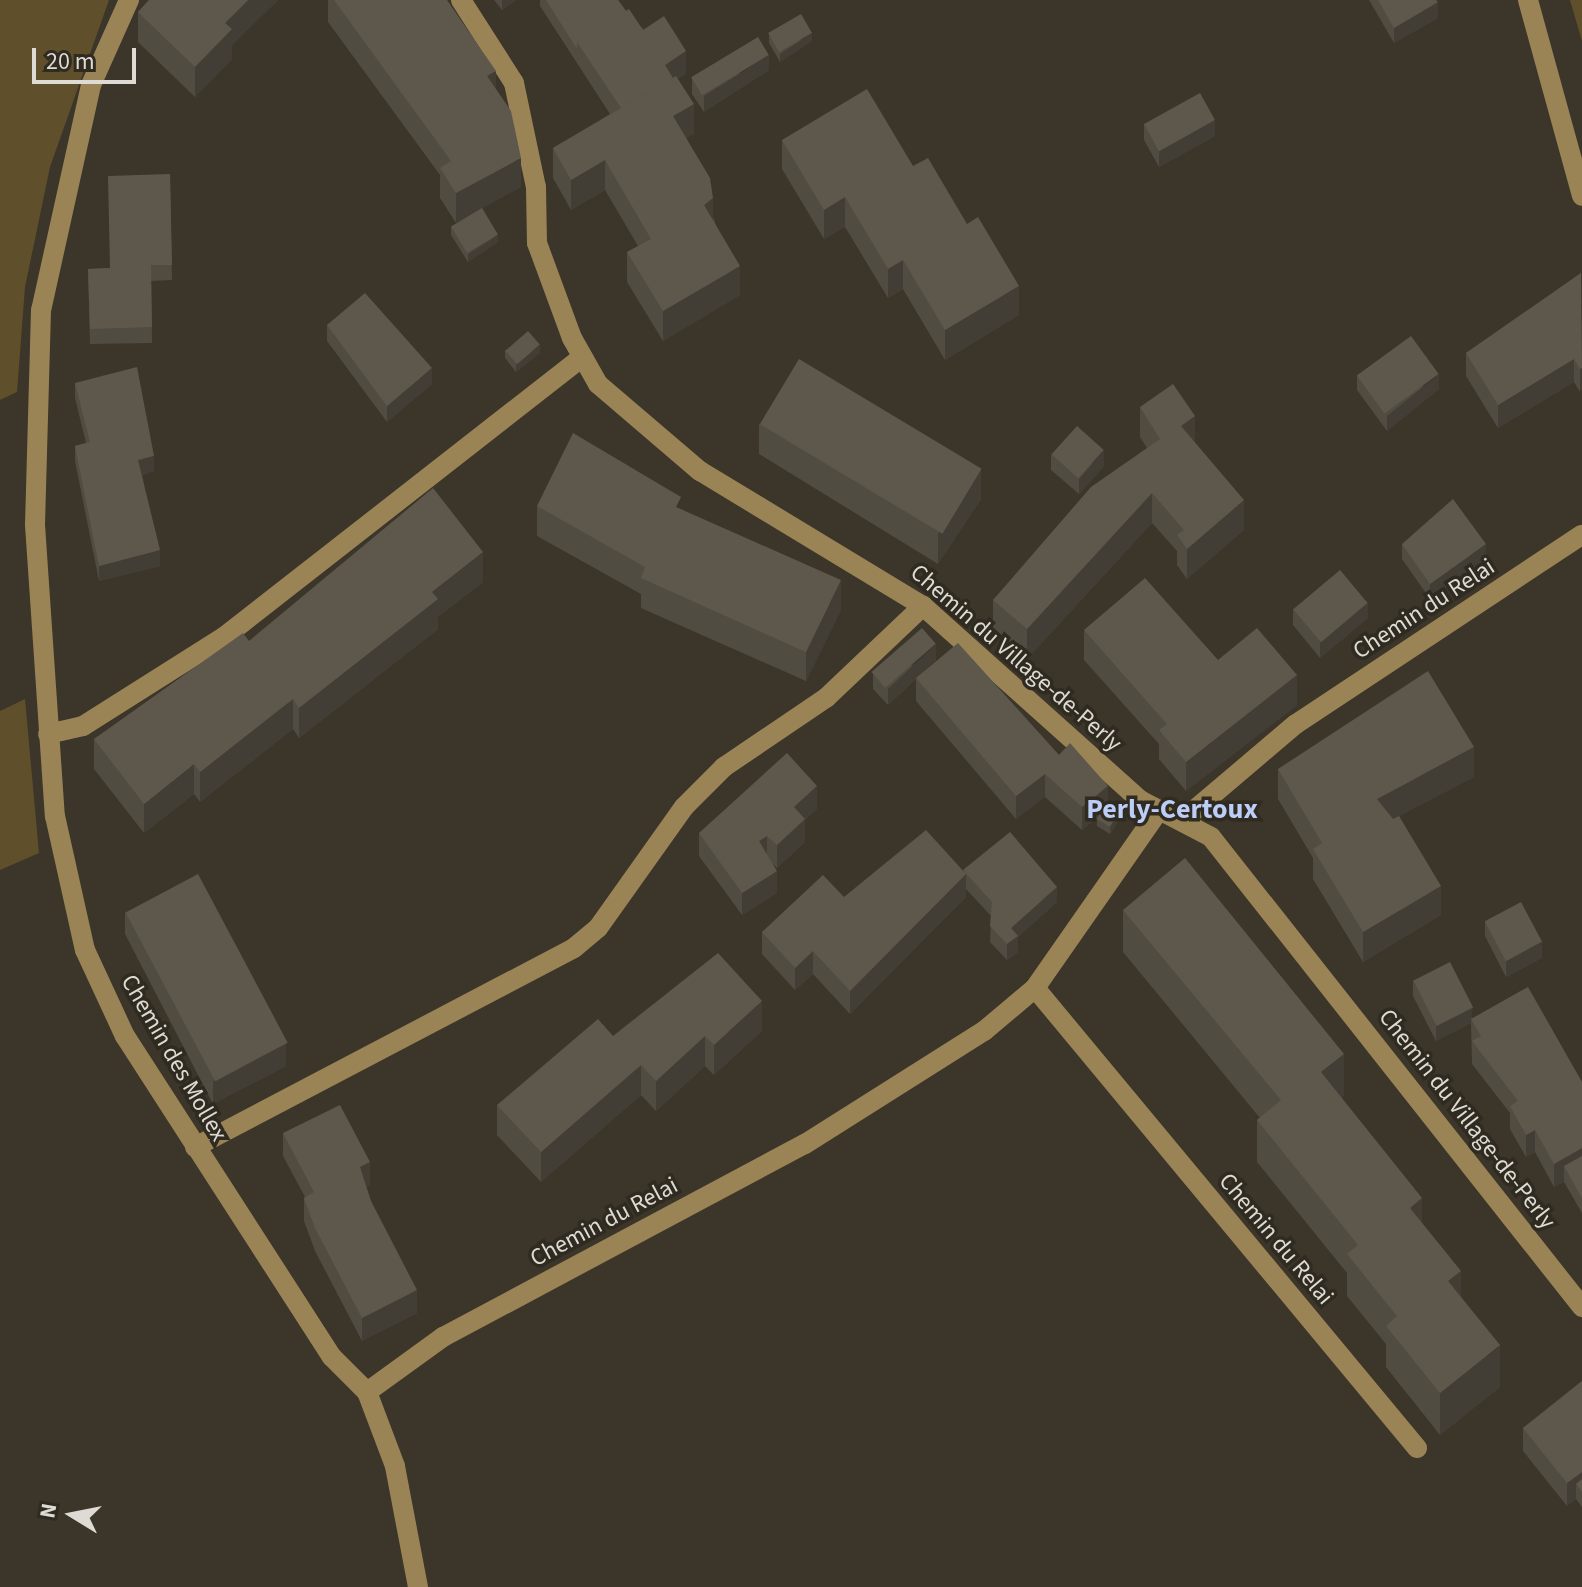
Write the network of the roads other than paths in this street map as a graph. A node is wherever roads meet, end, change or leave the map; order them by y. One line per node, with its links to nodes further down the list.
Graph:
1 (129, 0): 8 (street, Chemin des Mollex)
2 (461, 0): 5 (street, Chemin du Village-de-Perly)
3 (1528, 0): 4 (street)
4 (1582, 196)
5 (583, 357): 7 (street, Chemin du Village-de-Perly); 8 (street)
6 (1582, 535): 10 (street, Chemin du Relai)
7 (923, 606): 9 (street, Chemin du Village-de-Perly); 12 (street)
8 (48, 734): 12 (street, Chemin des Mollex)
9 (1159, 810): 10 (street, Chemin du Village-de-Perly); 11 (street, Chemin du Relai)
10 (1185, 818): 13 (street, Chemin du Village-de-Perly)
11 (1035, 988): 14 (street, Chemin du Relai); 15 (street, Chemin du Relai)
12 (195, 1147): 14 (street, Chemin des Mollex)
13 (1582, 1307)
14 (367, 1392): 16 (street)
15 (1417, 1448)
16 (418, 1587)

